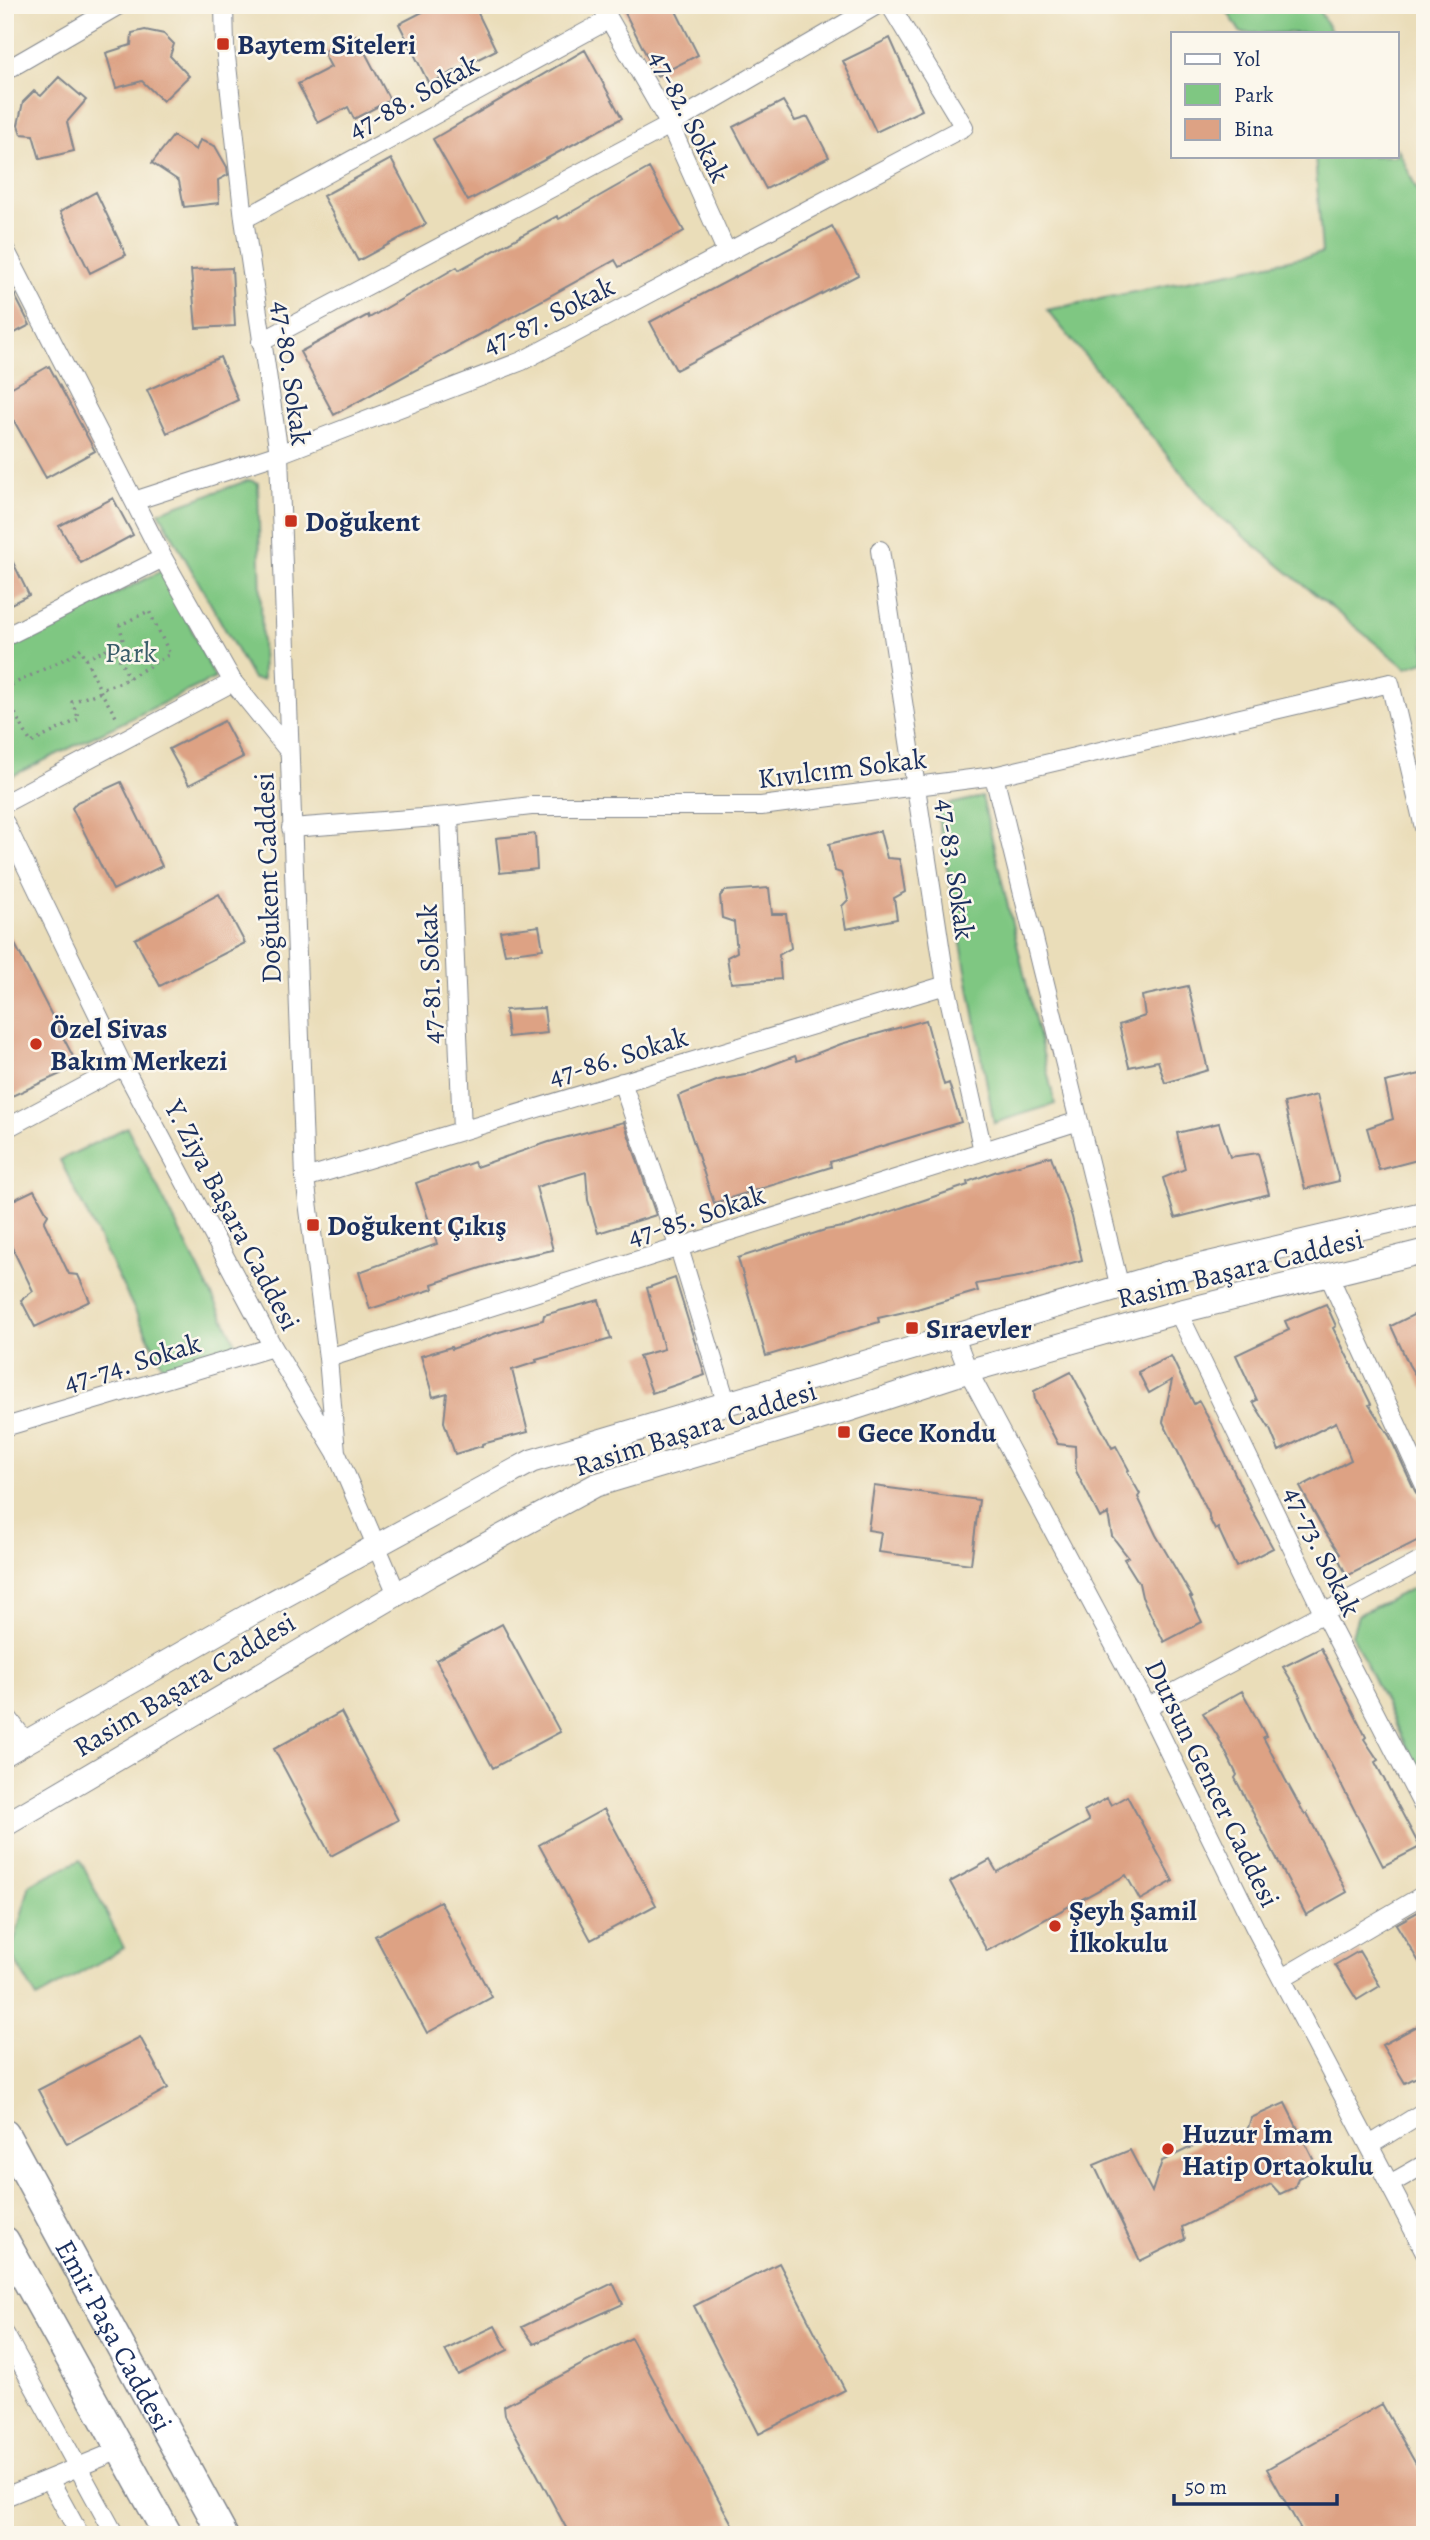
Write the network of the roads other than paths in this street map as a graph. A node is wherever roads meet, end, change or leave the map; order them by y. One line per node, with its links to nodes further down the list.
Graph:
1 (119, 5): 6 (street)
2 (223, 5): 8 (street, 47-80. Sokak)
3 (877, 5): 7 (street)
4 (890, 5): 10 (street, 47-87. Sokak)
5 (605, 12): 7 (street, 47-82. Sokak); 8 (street, 47-88. Sokak)
6 (5, 71)
7 (670, 125): 10 (street, 47-82. Sokak); 11 (street)
8 (244, 219): 11 (street, 47-80. Sokak)
9 (5, 249): 13 (street, Doğukent Caddesi)
10 (727, 253): 12 (street, 47-87. Sokak)
11 (261, 342): 12 (street, 47-80. Sokak)
12 (279, 454): 13 (street, 47-87. Sokak); 18 (street, 47-80. Sokak)
13 (134, 501): 15 (street, Doğukent Caddesi)
14 (880, 550): 20 (street, 47-83. Sokak)
15 (163, 558): 16 (street); 17 (street, Doğukent Caddesi)
16 (5, 637)
17 (233, 682): 18 (street, Doğukent Caddesi); 21 (street)
18 (288, 750): 24 (street, Doğukent Caddesi)
19 (994, 776): 20 (street, Kıvılcım Sokak); 25 (street, Kıvılcım Sokak); 29 (street)
20 (917, 785): 22 (street, Kıvılcım Sokak); 26 (street, 47-83. Sokak)
21 (5, 803)
22 (449, 816): 24 (street, Kıvılcım Sokak); 31 (street, 47-81. Sokak)
23 (5, 823): 27 (street, Y. Ziya Başara Caddesi)
24 (291, 828): 33 (street, Doğukent Caddesi)
25 (1425, 832)
26 (946, 985): 28 (street, 47-86. Sokak); 32 (street, 47-83. Sokak)
27 (123, 1066): 30 (street); 41 (street, Y. Ziya Başara Caddesi)
28 (622, 1082): 31 (street, 47-86. Sokak); 35 (street)
29 (1079, 1121): 32 (street, 47-85. Sokak); 38 (street)
30 (5, 1129)
31 (462, 1130): 33 (street, 47-86. Sokak)
32 (983, 1151): 35 (street, 47-85. Sokak)
33 (305, 1178): 42 (street, Doğukent Caddesi)
34 (1425, 1213): 38 (street, Rasim Başara Caddesi)
35 (679, 1248): 42 (street, 47-85. Sokak); 44 (street)
36 (1425, 1251): 37 (street, Rasim Başara Caddesi)
37 (1329, 1276): 39 (street, Rasim Başara Caddesi); 47 (street)
38 (1120, 1288): 40 (street, Rasim Başara Caddesi)
39 (1178, 1312): 43 (street, Rasim Başara Caddesi); 51 (street, 47-73. Sokak)
40 (955, 1337): 43 (street, Dursun Gencer Caddesi); 44 (street, Rasim Başara Caddesi)
41 (273, 1347): 45 (street, 47-74. Sokak); 46 (street, Y. Ziya Başara Caddesi)
42 (328, 1358): 46 (street, Doğukent Caddesi)
43 (968, 1371): 50 (street, Rasim Başara Caddesi); 52 (street, Dursun Gencer Caddesi)
44 (726, 1402): 48 (street, Rasim Başara Caddesi)
45 (5, 1427)
46 (336, 1452): 48 (street, Y. Ziya Başara Caddesi)
47 (1425, 1486)
48 (377, 1546): 50 (street, Y. Ziya Başara Caddesi); 54 (street, Rasim Başara Caddesi)
49 (1425, 1559): 51 (street)
50 (397, 1594): 56 (street, Rasim Başara Caddesi)
51 (1324, 1614): 52 (street); 55 (street, 47-73. Sokak)
52 (1147, 1707): 59 (street, Dursun Gencer Caddesi)
53 (5, 1714): 54 (street)
54 (11, 1751)
55 (1425, 1810)
56 (15, 1819): 57 (street)
57 (5, 1845)
58 (1425, 1894): 59 (street)
59 (1282, 1978): 62 (street, Dursun Gencer Caddesi)
60 (1425, 2111): 62 (street)
61 (5, 2134): 75 (main road, Emir Paşa Caddesi)
62 (1370, 2145): 64 (street, Dursun Gencer Caddesi)
63 (1425, 2164): 64 (street)
64 (1390, 2184): 66 (street, Dursun Gencer Caddesi)
65 (5, 2241): 68 (main road, Emir Paşa Caddesi)
66 (1425, 2252)
67 (5, 2334): 69 (street)
68 (122, 2449): 69 (street); 74 (main road, Emir Paşa Caddesi)
69 (78, 2467): 70 (street); 73 (street)
70 (49, 2479): 71 (street); 72 (street)
71 (5, 2497)
72 (80, 2535)
73 (115, 2535)
74 (168, 2535)
75 (223, 2535)

